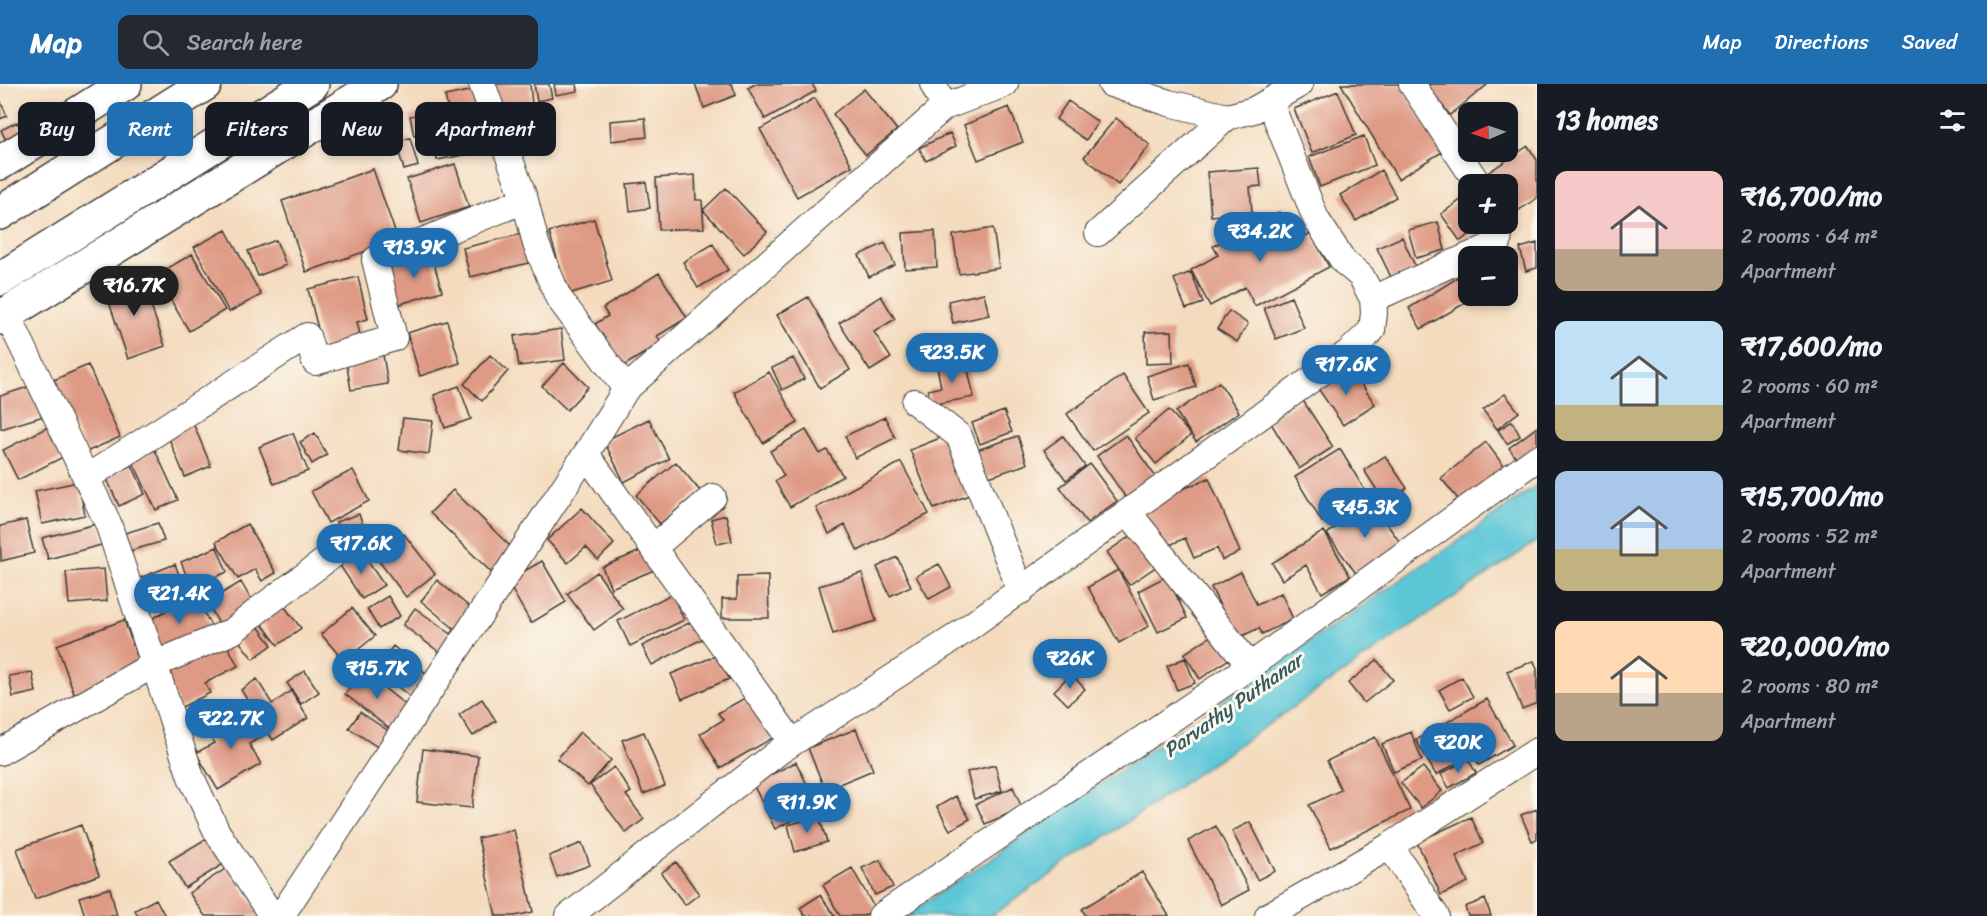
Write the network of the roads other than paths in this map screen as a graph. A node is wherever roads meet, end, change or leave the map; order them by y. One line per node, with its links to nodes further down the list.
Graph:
1 (125, 84): 14 (main road)
2 (205, 84): 17 (main road)
3 (312, 84): 20 (main road)
4 (380, 84): 22 (main road)
5 (482, 84): 16 (street)
6 (933, 84): 12 (street)
7 (1005, 84): 12 (street)
8 (1111, 84): 13 (street)
9 (1300, 84): 11 (street)
10 (1412, 84): 15 (street)
11 (1270, 102): 13 (street); 21 (street)
12 (944, 107): 23 (street)
13 (1227, 117): 18 (street)
14 (0, 163)
15 (1471, 174)
16 (525, 200): 23 (street); 27 (street)
17 (0, 213)
18 (1098, 233)
19 (1499, 234): 21 (street)
20 (0, 279)
21 (1373, 299): 29 (street)
22 (4, 316): 27 (street)
23 (626, 389): 25 (street)
24 (915, 402): 32 (street)
25 (586, 454): 30 (street); 40 (street)
26 (1537, 458): 34 (street)
27 (86, 478): 33 (street)
28 (713, 497): 30 (street)
29 (1128, 512): 32 (street); 34 (street)
30 (654, 547): 35 (street)
31 (333, 555): 33 (street)
32 (1021, 591): 35 (street)
33 (153, 665): 37 (street); 39 (street)
34 (1250, 666): 42 (street)
35 (792, 742): 41 (street)
36 (1537, 751): 38 (street)
37 (0, 752)
38 (1390, 846): 43 (street); 44 (street)
39 (272, 916)
40 (281, 916)
41 (569, 916)
42 (881, 916)
43 (1268, 916)
44 (1436, 916)

